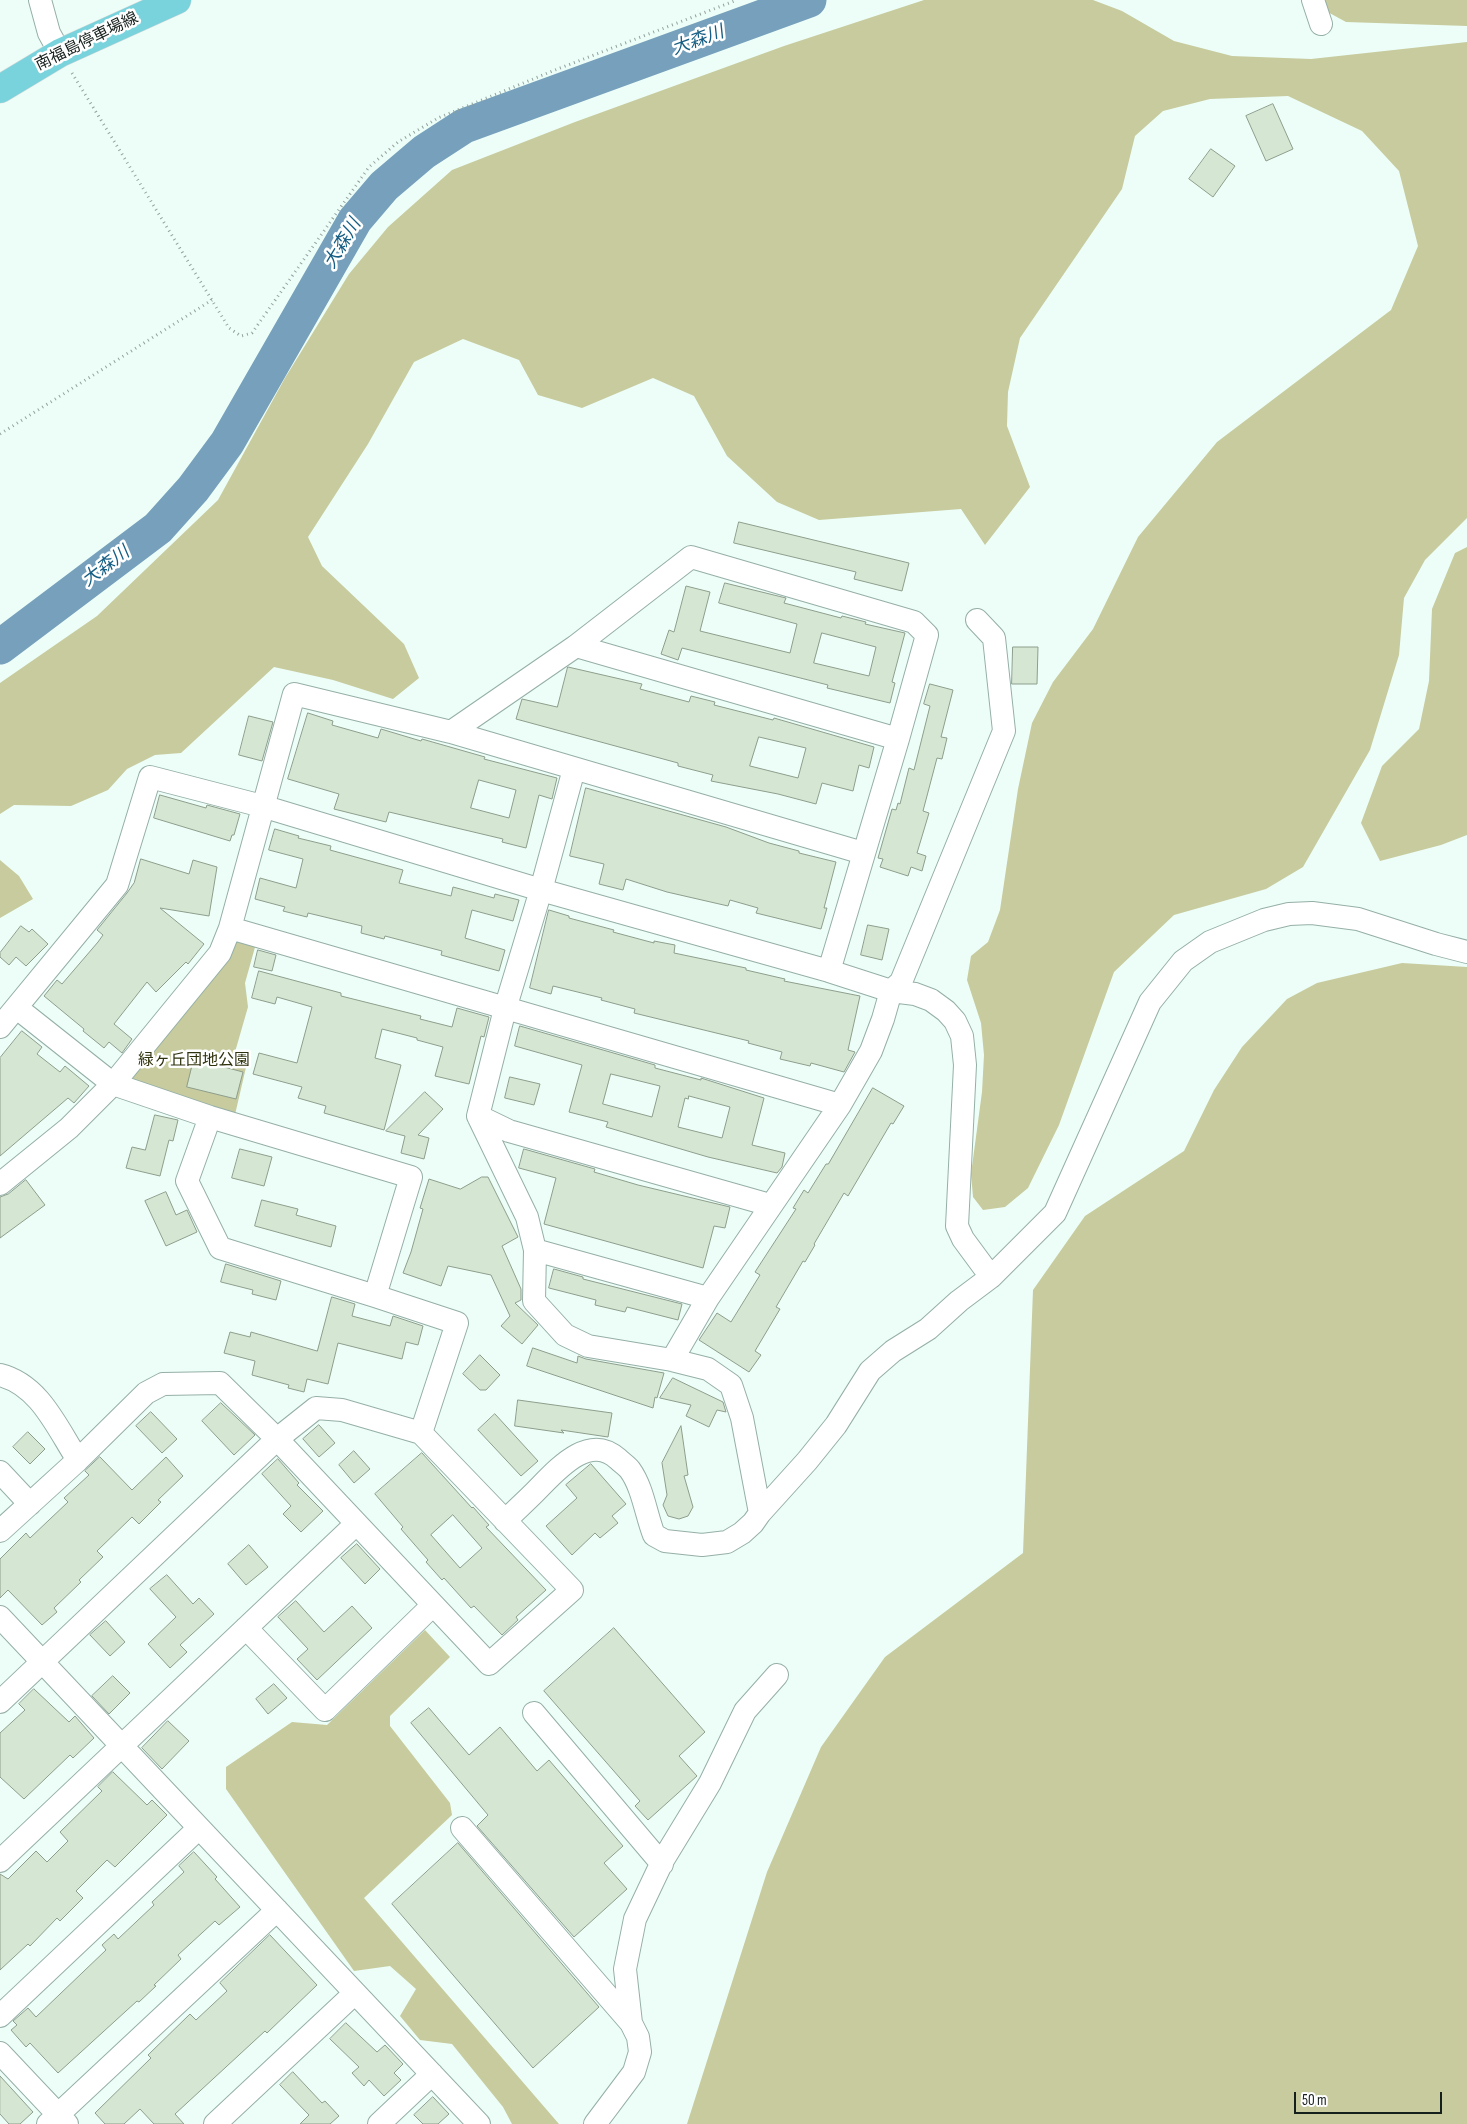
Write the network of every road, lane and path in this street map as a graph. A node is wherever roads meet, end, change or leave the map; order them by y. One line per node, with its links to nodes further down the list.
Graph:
1 (40, 0): 6 (street)
2 (177, 0): 6 (main road, 南福島停車場線)
3 (738, 0): 8 (path)
4 (1313, 0): 5 (street)
5 (1321, 24)
6 (60, 53): 7 (main road, 南福島停車場線); 8 (path)
7 (0, 89)
8 (212, 300): 9 (path)
9 (0, 434)
10 (977, 620): 21 (street)
11 (576, 646): 12 (street); 13 (street); 13 (street)
12 (451, 732): 14 (street); 15 (street)
13 (898, 739): 16 (street)
14 (574, 769): 16 (street); 17 (street)
15 (262, 806): 17 (street); 18 (street); 22 (street)
16 (863, 853): 20 (street)
17 (541, 890): 20 (street); 23 (street)
18 (230, 928): 23 (street); 25 (street)
19 (1467, 952): 32 (street)
20 (829, 971): 21 (street)
21 (891, 991): 26 (street); 32 (street)
22 (17, 1008): 24 (street); 25 (street)
23 (504, 1009): 26 (street); 27 (street)
24 (0, 1027)
25 (112, 1084): 28 (street); 29 (street)
26 (840, 1105): 30 (street)
27 (478, 1116): 30 (street); 31 (street)
28 (210, 1117): 33 (street); 33 (street)
29 (0, 1184)
30 (770, 1206): 34 (street)
31 (535, 1250): 34 (street); 35 (street)
32 (990, 1277): 42 (street)
33 (375, 1296): 37 (street)
34 (708, 1298): 35 (street)
35 (672, 1360): 42 (street)
36 (0, 1375): 39 (street)
37 (421, 1433): 38 (street); 43 (street)
38 (277, 1439): 39 (street); 44 (street); 49 (street)
39 (78, 1460): 41 (street)
40 (0, 1472): 41 (street)
41 (30, 1504): 45 (street)
42 (760, 1513): 43 (street)
43 (504, 1521): 46 (street)
44 (356, 1524): 46 (street); 48 (street)
45 (0, 1532)
46 (433, 1605): 48 (street)
47 (0, 1617): 49 (street)
48 (246, 1628): 53 (street)
49 (42, 1662): 51 (street); 53 (street)
50 (777, 1675): 57 (street)
51 (0, 1702)
52 (534, 1713): 57 (street)
53 (122, 1746): 54 (street); 56 (street)
54 (199, 1828): 58 (street); 60 (street)
55 (462, 1828): 61 (street)
56 (0, 1861)
57 (662, 1864): 61 (street)
58 (277, 1910): 59 (street); 64 (street)
59 (355, 1993): 63 (street); 65 (street)
60 (0, 2016)
61 (631, 2023): 68 (street)
62 (0, 2053): 64 (street)
63 (432, 2074): 66 (street); 67 (street)
64 (58, 2121)
65 (215, 2124)
66 (379, 2124)
67 (479, 2124)
68 (595, 2124)

